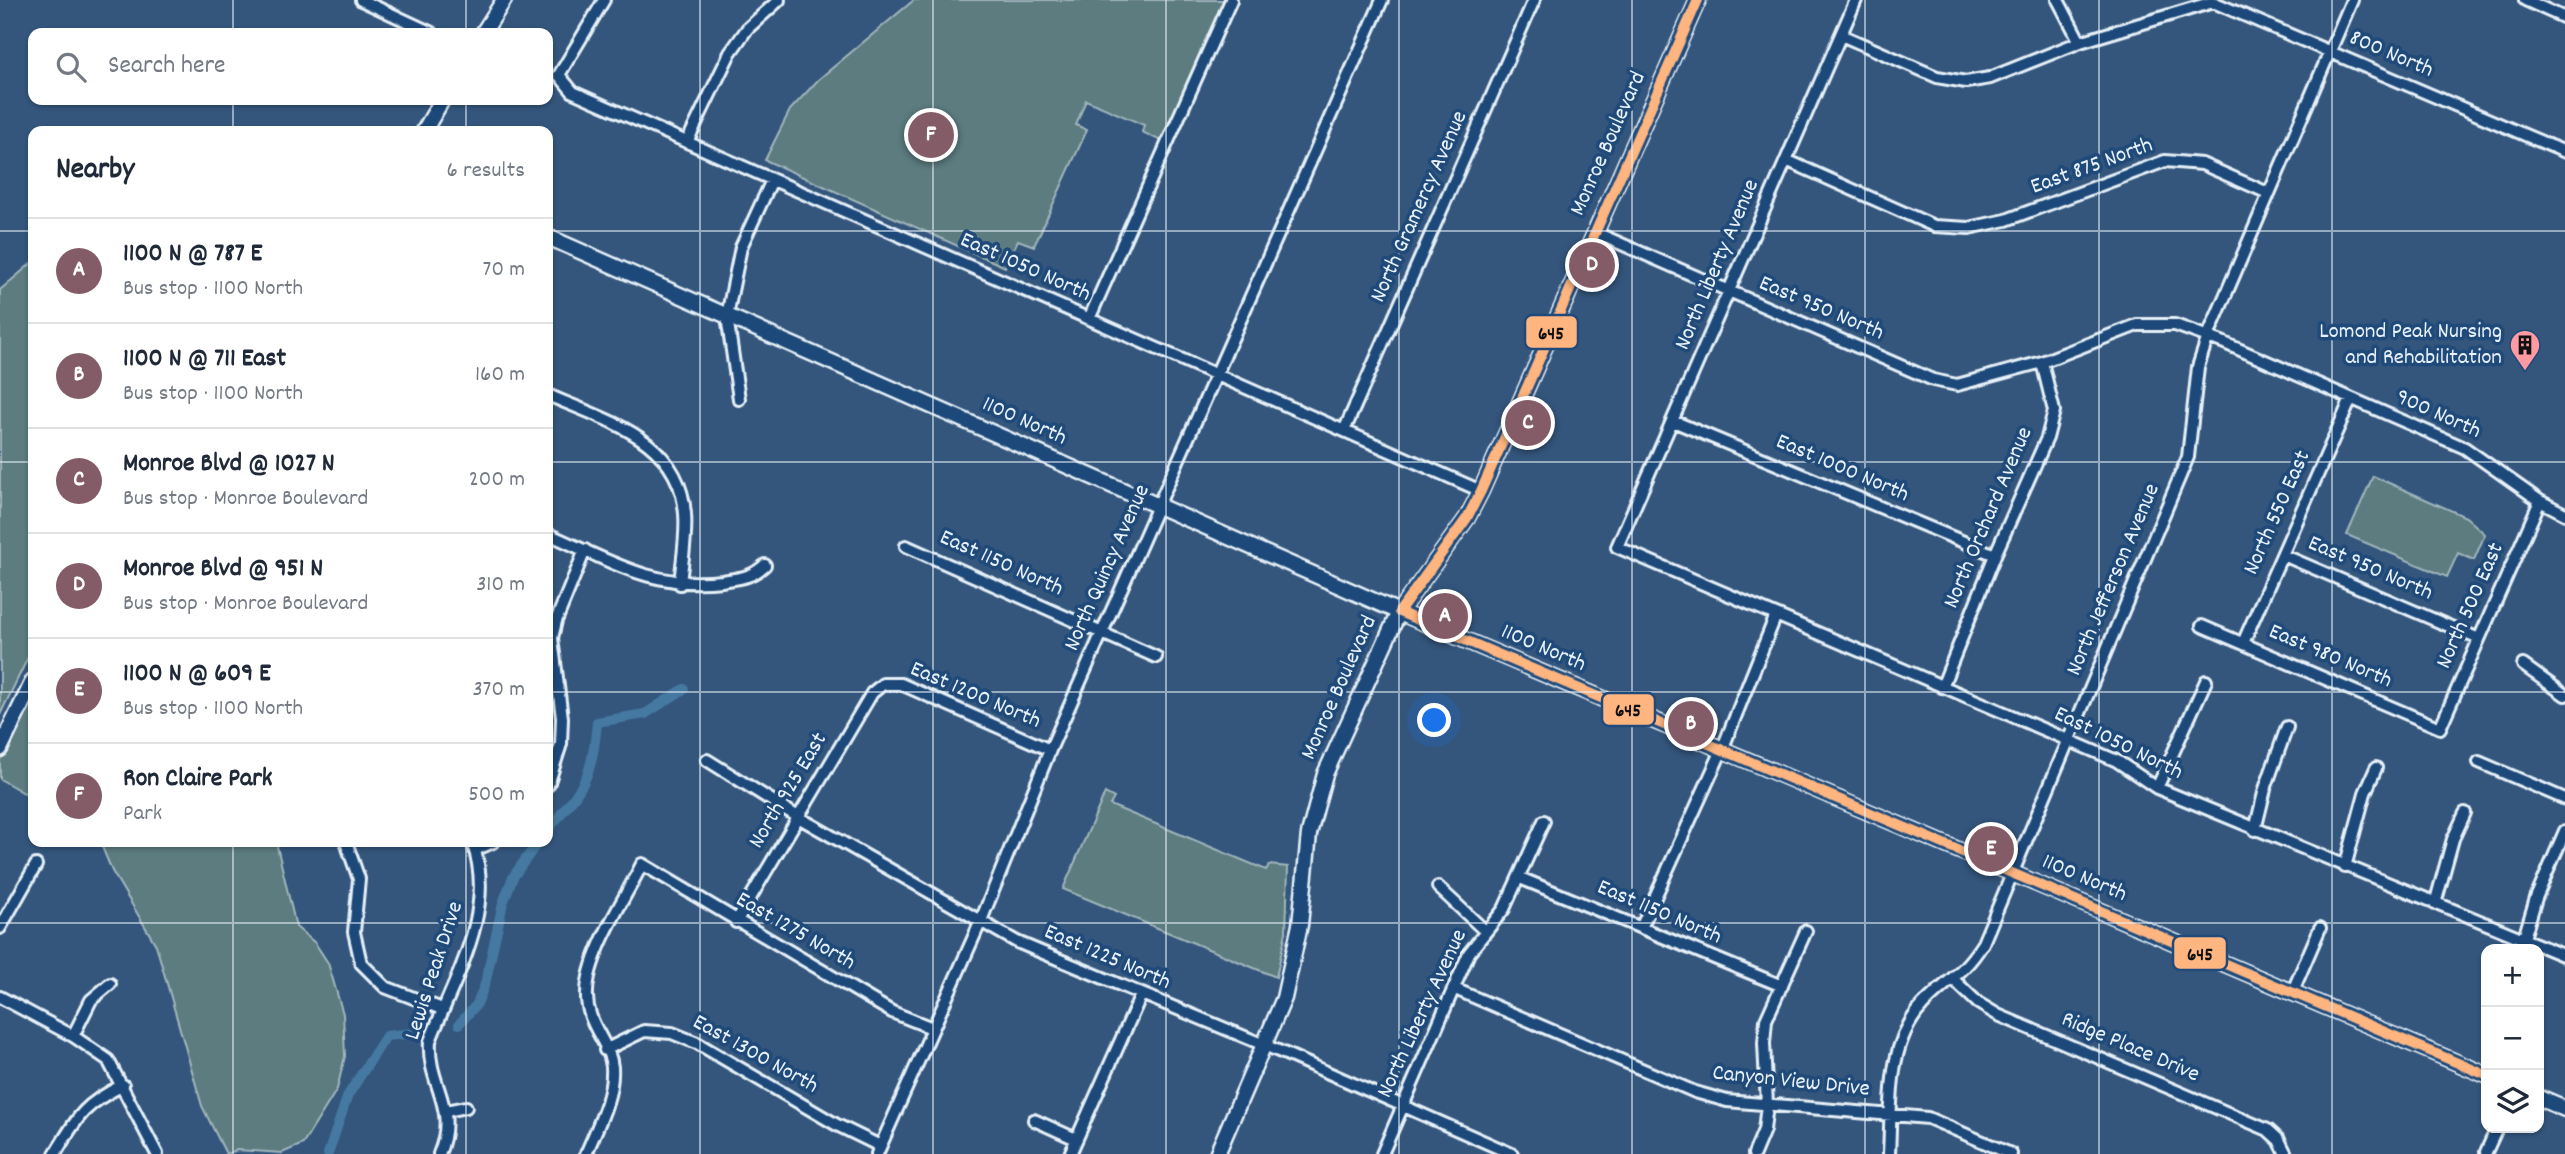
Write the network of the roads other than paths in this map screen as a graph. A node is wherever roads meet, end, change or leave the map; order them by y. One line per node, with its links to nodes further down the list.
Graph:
1 (361, 0): 15 (street)
2 (504, 0): 16 (street)
3 (604, 0): 22 (street, East 1050 North)
4 (779, 0): 22 (street)
5 (1231, 0): 31 (street)
6 (1382, 0): 34 (street, North Quincy Avenue)
7 (1534, 0): 40 (street, North Gramercy Avenue)
8 (1698, 0): 27 (street, Monroe Boulevard)
9 (1856, 0): 17 (street, North Liberty Avenue)
10 (2058, 0): 18 (street)
11 (2352, 0): 19 (street, North Jefferson Avenue)
12 (2525, 0): 14 (street)
13 (2212, 1): 18 (street, 800 North); 19 (street, 800 North)
14 (2565, 18)
15 (421, 28)
16 (486, 28)
17 (1841, 35): 18 (street, 800 North); 24 (street, North Liberty Avenue)
18 (2080, 42)
19 (2331, 52): 23 (street, 800 North); 26 (street, North Jefferson Avenue)
20 (439, 105): 21 (street)
21 (427, 126)
22 (687, 142): 25 (street, East 1050 North)
23 (2565, 152)
24 (1786, 160): 26 (street, East 875 North); 29 (street, North Liberty Avenue)
25 (772, 180): 30 (street); 31 (street, East 1050 North)
26 (2268, 193): 32 (street, North Jefferson Avenue)
27 (1594, 232): 29 (street, East 950 North); 41 (street, Monroe Boulevard)
28 (553, 239): 30 (street, 1100 North)
29 (1729, 292): 35 (street, East 950 North); 39 (street, North Liberty Avenue)
30 (727, 316): 37 (street); 43 (street, 1100 North)
31 (1089, 319): 34 (street, East 1050 North)
32 (2208, 337): 33 (street, 900 North); 38 (street, 900 North); 70 (street, North Jefferson Avenue)
33 (2042, 362): 35 (street, 900 North); 49 (street, North Orchard Avenue)
34 (1216, 375): 40 (street, East 1050 North); 43 (street, North Quincy Avenue)
35 (1957, 385)
36 (553, 397): 52 (street)
37 (739, 399)
38 (2351, 399): 42 (street, 900 North); 50 (street, North 550 East)
39 (1673, 421): 47 (street, North Liberty Avenue); 49 (street, East 1000 North)
40 (1344, 431): 41 (street, East 1050 North)
41 (1481, 491): 53 (street, Monroe Boulevard)
42 (2540, 501): 44 (street, 900 North); 58 (street, North 500 East)
43 (1158, 506): 53 (street, 1100 North); 56 (street, North Quincy Avenue)
44 (2565, 514)
45 (553, 536): 48 (street)
46 (906, 545): 56 (street, East 1150 North)
47 (1617, 547): 54 (street, East 1050 North)
48 (585, 550): 52 (street); 57 (street)
49 (1995, 555): 65 (street, North Orchard Avenue)
50 (2283, 555): 58 (street, East 950 North); 59 (street, North 550 East)
51 (765, 565): 52 (street)
52 (681, 584)
53 (1399, 612): 73 (street, 1100 North); 112 (street, Monroe Boulevard)
54 (1776, 614): 65 (street, East 1050 North); 73 (street)
55 (2202, 626): 59 (street, East 980 North)
56 (1104, 632): 61 (street, East 1150 North); 72 (street, North Quincy Avenue)
57 (553, 634)
58 (2479, 639): 69 (street, North 500 East)
59 (2243, 643): 69 (street, East 980 North)
60 (553, 646): 77 (street)
61 (1156, 657)
62 (2523, 665): 67 (street)
63 (2206, 681): 78 (street)
64 (883, 684): 72 (street, East 1200 North); 81 (street, North 925 East)
65 (1942, 687): 70 (street, East 1050 North)
66 (28, 691): 71 (street)
67 (2565, 695)
68 (2287, 727): 83 (street)
69 (2440, 727)
70 (2070, 741): 78 (street, East 1050 North); 89 (street, North Jefferson Avenue)
71 (0, 749)
72 (1051, 750): 94 (street, North Quincy Avenue)
73 (1722, 750): 89 (street, 1100 North); 96 (street)
74 (707, 760): 81 (street, East 1225 North)
75 (2479, 762): 79 (street)
76 (2376, 768): 88 (street)
77 (553, 769)
78 (2157, 788): 83 (street, East 1050 North)
79 (2565, 799)
80 (2465, 813): 92 (street)
81 (798, 817): 93 (street, North 925 East); 94 (street, East 1225 North)
82 (1544, 821): 90 (street, North Liberty Avenue)
83 (2255, 830): 88 (street, East 1050 North)
84 (2565, 831): 100 (street)
85 (348, 847): 109 (street)
86 (473, 847): 109 (street, Lewis Peak Drive)
87 (36, 865): 95 (street)
88 (2345, 867): 92 (street, East 1050 North)
89 (2013, 874): 102 (street, North Jefferson Avenue); 106 (street, 1100 North)
90 (1520, 878): 96 (street, East 1150 North); 98 (street, North Liberty Avenue)
91 (1438, 887): 98 (street)
92 (2435, 904): 100 (street, East 1050 North)
93 (736, 922): 110 (street, East 1275 North); 113 (street, East 1275 North)
94 (980, 923): 107 (street, East 1225 North); 110 (street, North Quincy Avenue)
95 (0, 928)
96 (1641, 928): 104 (street, East 1150 North)
97 (2320, 928): 106 (street)
98 (1484, 930): 105 (street, North Liberty Avenue)
99 (1806, 931): 104 (street)
100 (2524, 938): 101 (street, East 1050 North)
101 (2565, 956)
102 (1954, 980): 122 (street, North Jefferson Avenue); 139 (street, Ridge Place Drive)
103 (110, 984): 111 (street)
104 (1782, 986): 118 (street)
105 (1455, 989): 117 (street, North Liberty Avenue); 118 (street, Canyon View Drive)
106 (2292, 993): 114 (street, 1100 North)
107 (1141, 995): 112 (street, East 1225 North); 125 (street)
108 (0, 997): 111 (street)
109 (442, 1009): 121 (street, Lewis Peak Drive)
110 (932, 1028): 126 (street, North Quincy Avenue)
111 (73, 1036): 115 (street)
112 (1265, 1046): 117 (street, East 1225 North); 133 (street, Monroe Boulevard)
113 (605, 1050): 126 (street, East 1300 North); 131 (street)
114 (2481, 1073)
115 (123, 1085): 128 (street); 129 (street)
116 (2544, 1100): 120 (street)
117 (1404, 1105): 134 (street, North Liberty Avenue); 135 (street, East 1225 North)
118 (1767, 1105): 122 (street, Canyon View Drive); 136 (street)
119 (466, 1107): 121 (street)
120 (2565, 1109)
121 (446, 1111): 130 (street, Lewis Peak Drive)
122 (1891, 1114): 137 (street, North Jefferson Avenue); 138 (street, Canyon View Drive)
123 (1034, 1120): 125 (street)
124 (2495, 1133): 127 (street)
125 (1076, 1139): 132 (street)
126 (879, 1150)
127 (2486, 1152)
128 (55, 1154)
129 (157, 1154)
130 (439, 1154)
131 (586, 1154)
132 (1070, 1154)
133 (1217, 1154)
134 (1382, 1154)
135 (1512, 1154)
136 (1754, 1154)
137 (1889, 1154)
138 (2011, 1154)
139 (2286, 1154)

